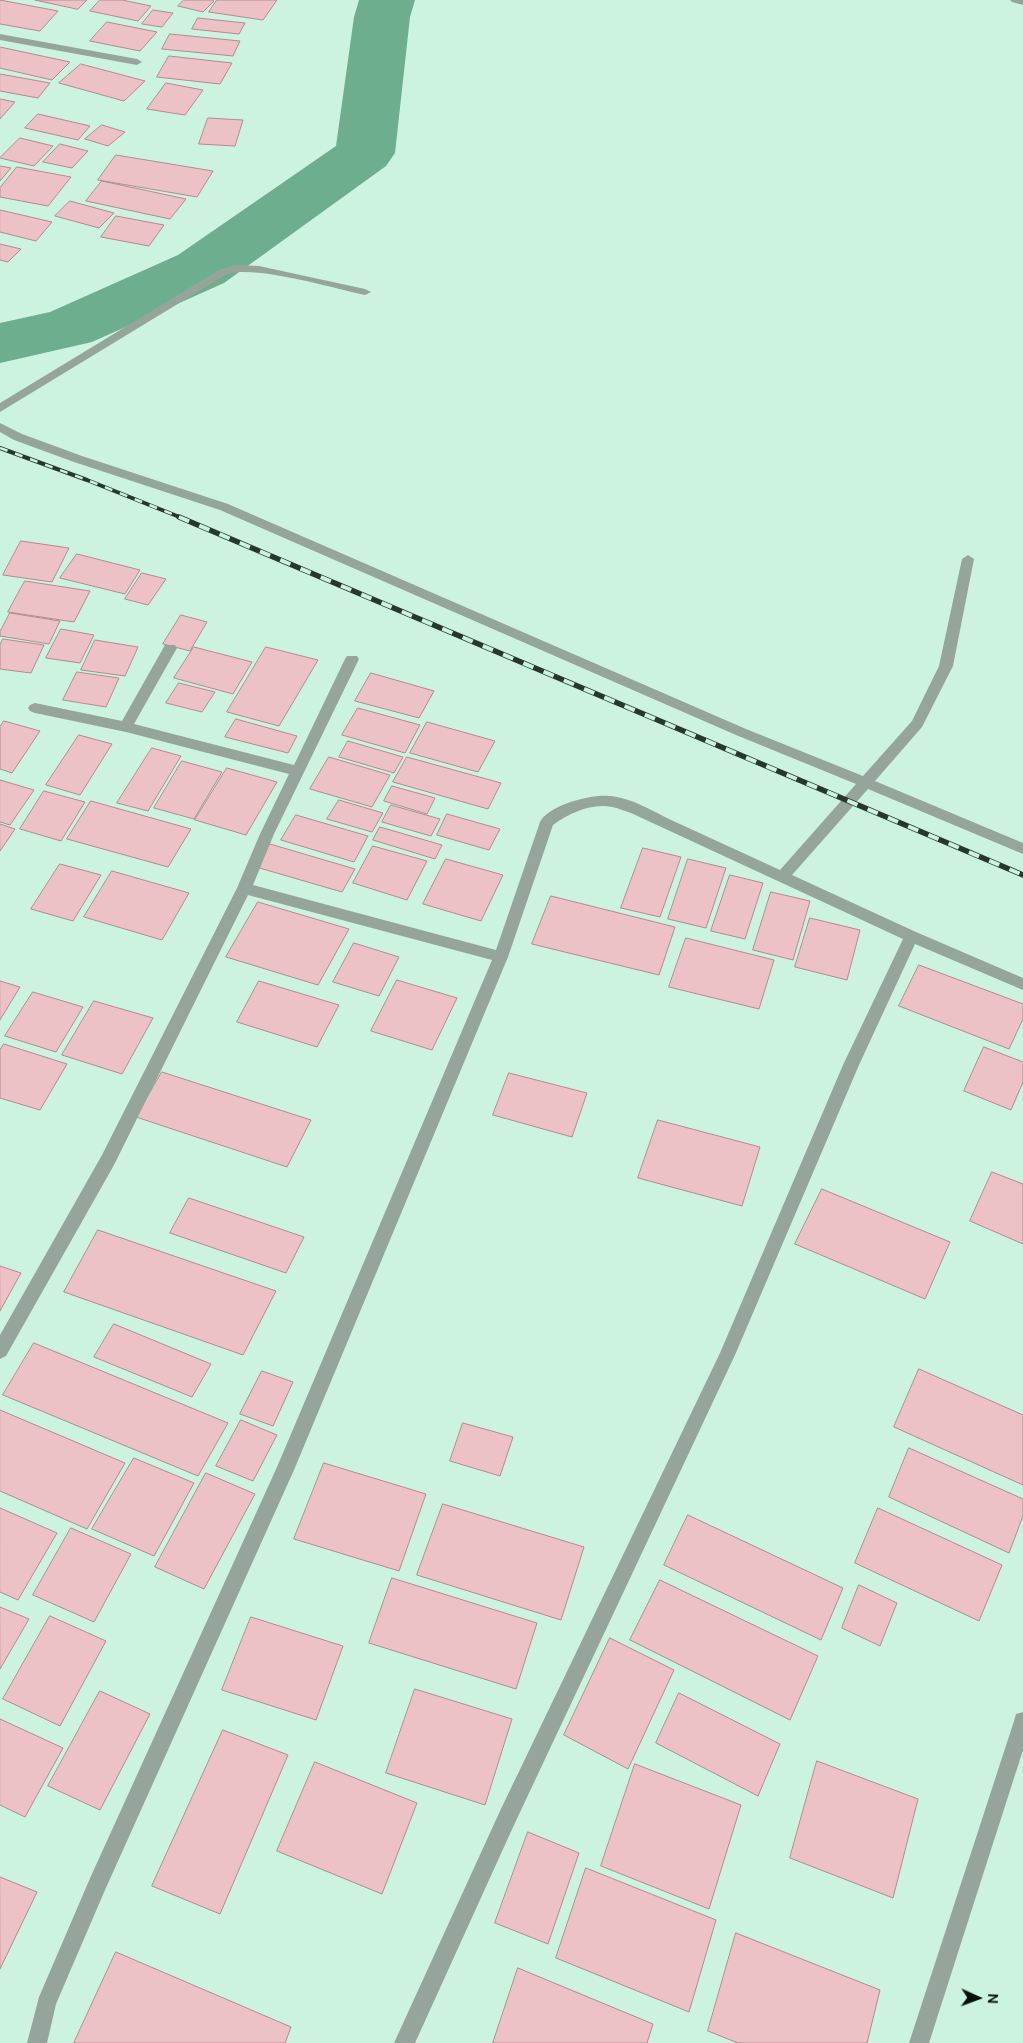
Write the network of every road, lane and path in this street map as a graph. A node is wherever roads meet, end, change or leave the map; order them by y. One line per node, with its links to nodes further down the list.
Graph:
1 (1015, 0): 2 (street)
2 (1023, 2)
3 (0, 37): 4 (street)
4 (137, 62)
5 (365, 292): 6 (street)
6 (0, 408)
7 (0, 427): 14 (street)
8 (968, 559): 14 (street)
9 (170, 648): 12 (street)
10 (352, 659): 13 (street)
11 (35, 708): 12 (street)
12 (126, 727): 13 (street)
13 (299, 771): 17 (street)
14 (867, 783): 15 (street); 16 (street)
15 (1023, 849)
16 (783, 876): 18 (street); 19 (street)
17 (244, 888): 19 (street); 21 (street)
18 (911, 936): 20 (street); 24 (street)
19 (501, 957): 23 (street)
20 (1023, 984)
21 (0, 1351)
22 (1023, 1721): 25 (street)
23 (37, 2043)
24 (404, 2043)
25 (919, 2043)

